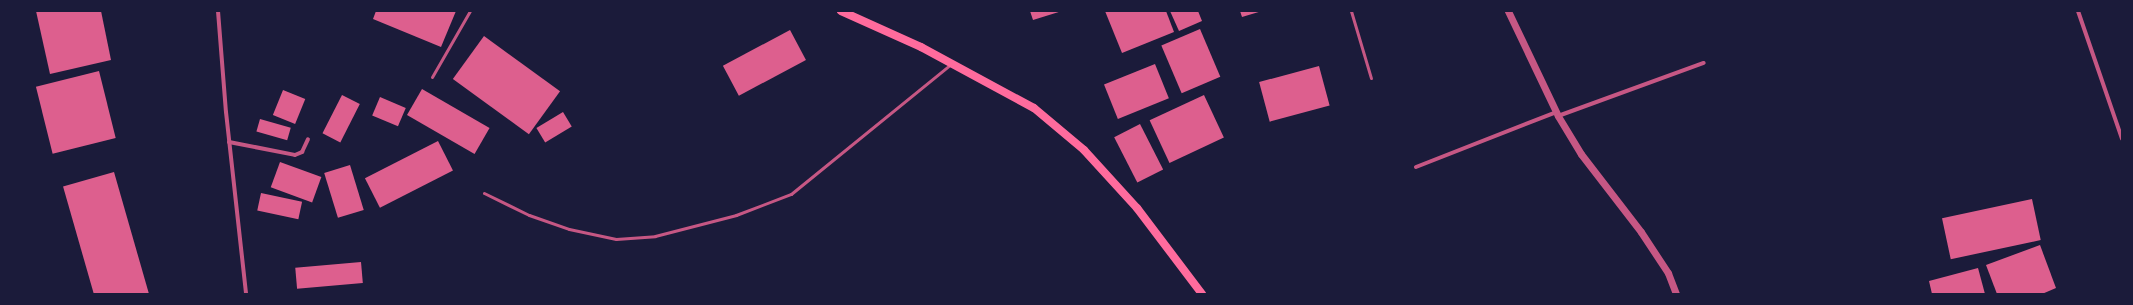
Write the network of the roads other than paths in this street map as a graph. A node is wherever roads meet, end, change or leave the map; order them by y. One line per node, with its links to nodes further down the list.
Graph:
1 (218, 11): 14 (street)
2 (470, 11): 9 (lane)
3 (842, 11): 8 (main road)
4 (1350, 11): 10 (lane)
5 (1508, 11): 11 (street)
6 (2078, 11): 13 (street)
7 (1704, 63): 11 (street)
8 (952, 64): 16 (lane); 18 (main road)
9 (432, 77)
10 (1371, 78)
11 (1557, 114): 15 (street); 19 (street)
12 (308, 139): 14 (street)
13 (2122, 139)
14 (229, 142): 17 (street)
15 (1416, 167)
16 (484, 193)
17 (246, 294)
18 (1202, 294)
19 (1676, 294)

